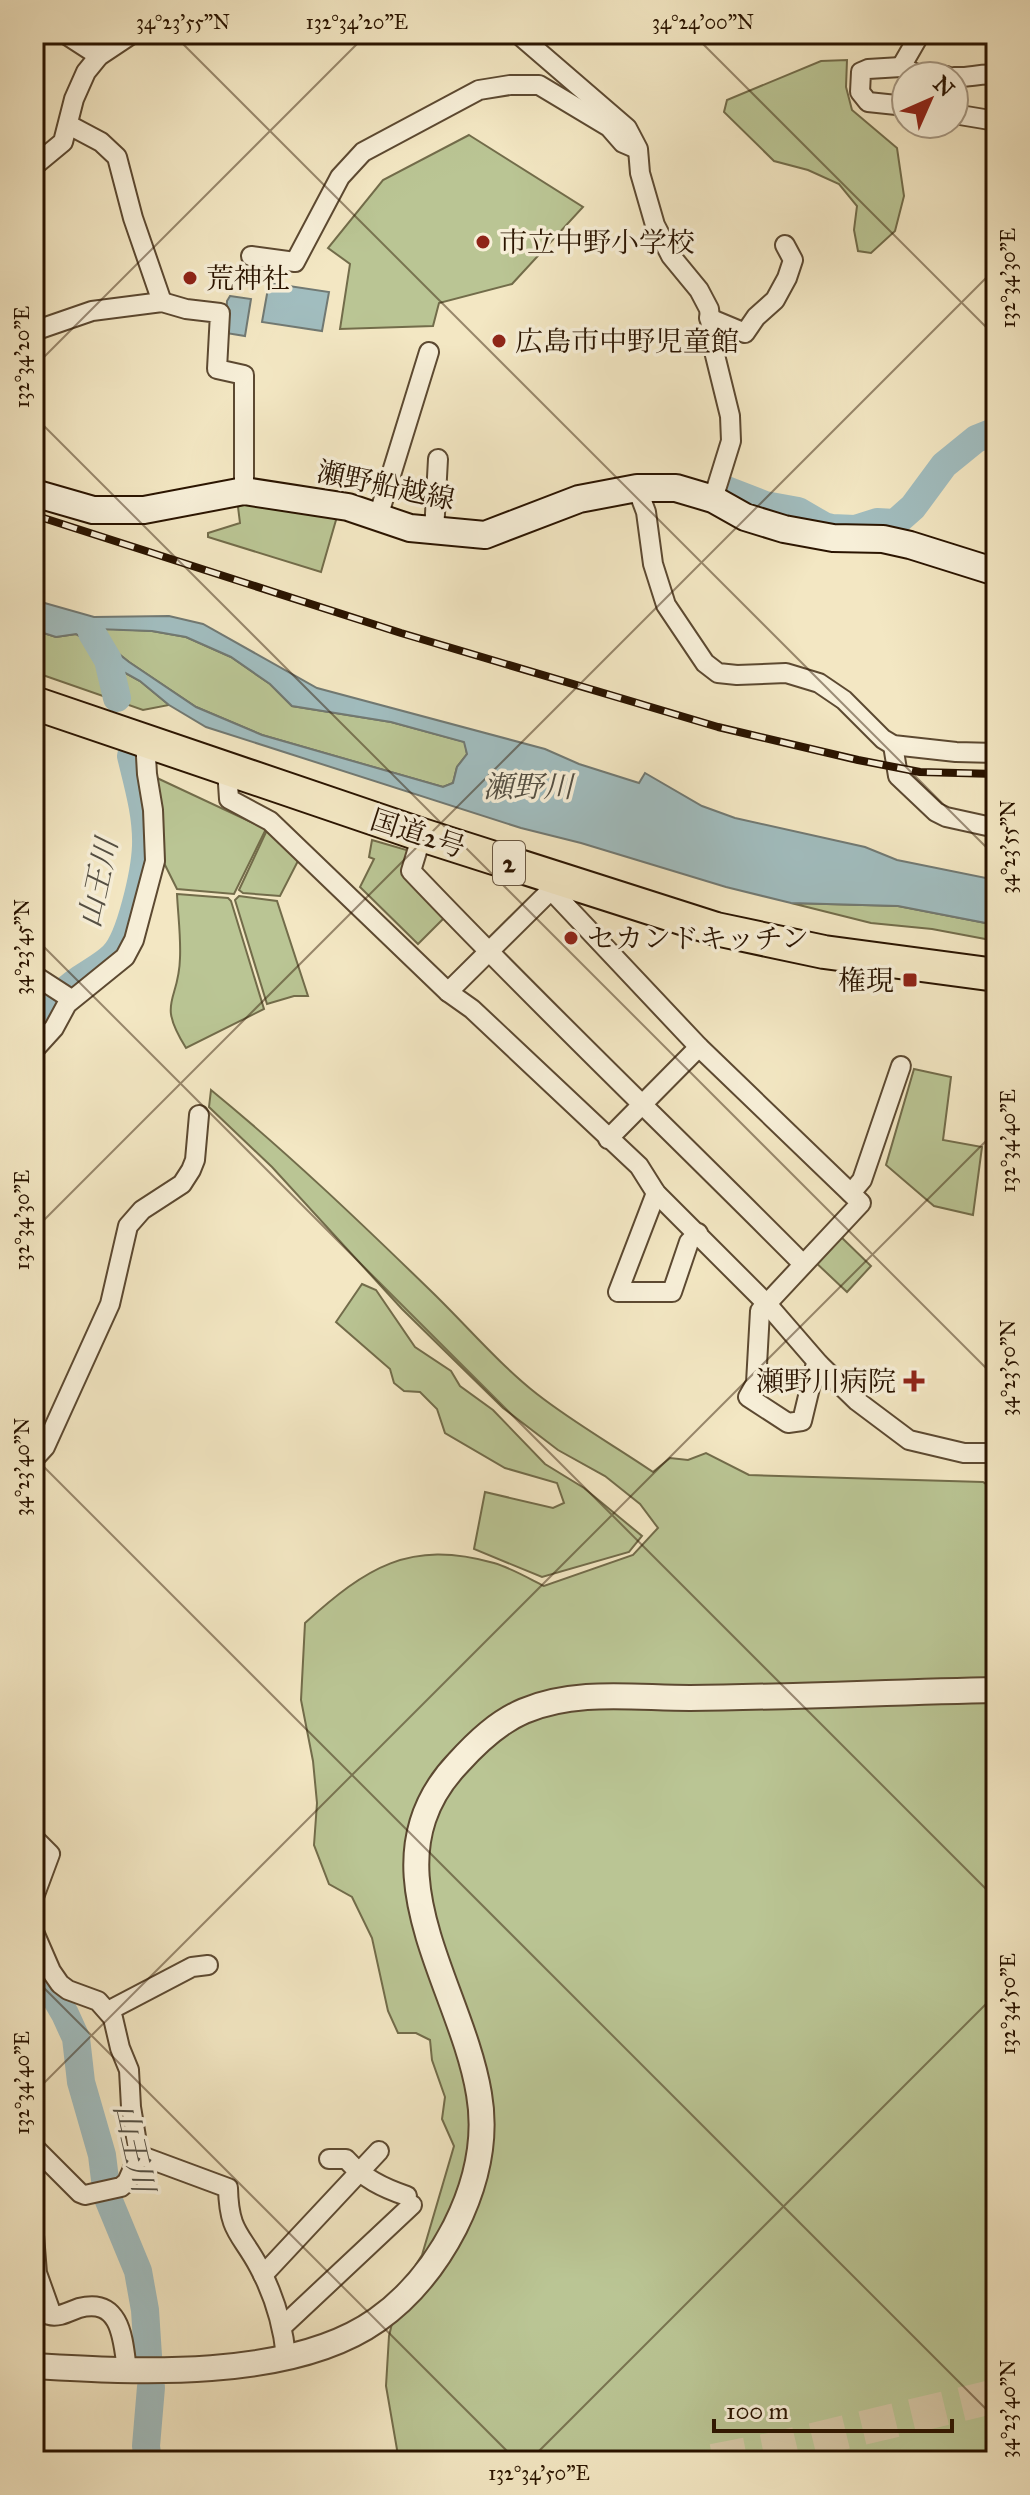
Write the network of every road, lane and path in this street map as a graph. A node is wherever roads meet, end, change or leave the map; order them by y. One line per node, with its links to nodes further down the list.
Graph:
1 (65, 34): 5 (street)
2 (132, 34): 5 (street)
3 (518, 34): 14 (street)
4 (920, 34): 6 (street)
5 (99, 56): 13 (street)
6 (905, 60)
7 (890, 68): 10 (street)
8 (996, 75): 9 (street)
9 (970, 78)
10 (890, 106)
11 (970, 117): 12 (street)
12 (996, 121)
13 (69, 125): 15 (street); 18 (street)
14 (638, 149): 17 (street); 19 (street)
15 (36, 162)
16 (785, 245): 19 (street)
17 (251, 256)
18 (162, 302): 20 (street); 24 (street)
19 (709, 318): 26 (street)
20 (34, 331)
21 (429, 352): 27 (street)
22 (438, 459): 28 (street)
23 (637, 488): 26 (main road, 瀬野船越線); 28 (main road, 瀬野船越線); 32 (street)
24 (244, 491): 25 (main road, 瀬野船越線); 27 (main road, 瀬野船越線)
25 (34, 493)
26 (713, 499): 29 (main road, 瀬野船越線)
27 (378, 517): 28 (main road, 瀬野船越線)
28 (434, 532)
29 (996, 572)
30 (34, 703): 31 (highway, 国道2号 / 2)
31 (145, 739): 34 (highway, 国道2号 / 2); 42 (street)
32 (893, 745): 33 (street); 35 (street)
33 (996, 753)
34 (227, 769): 36 (highway, 国道2号 / 2); 41 (street)
35 (996, 828)
36 (422, 835): 37 (highway, 国道2号 / 2); 38 (street)
37 (553, 884): 38 (street); 40 (highway, 国道2号 / 2); 43 (street)
38 (488, 952): 41 (street); 46 (street)
39 (34, 975): 42 (street)
40 (996, 975)
41 (448, 992): 48 (street)
42 (67, 996): 44 (street)
43 (699, 1047): 46 (street); 50 (street)
44 (34, 1050)
45 (901, 1066): 50 (street)
46 (644, 1104): 48 (street); 52 (street)
47 (199, 1115): 56 (street)
48 (608, 1139): 49 (street)
49 (656, 1193): 51 (street); 51 (street)
50 (851, 1193): 52 (street)
51 (698, 1233): 53 (street)
52 (803, 1264): 53 (street)
53 (767, 1304): 54 (street); 54 (street)
54 (819, 1364): 55 (street)
55 (995, 1451)
56 (34, 1459)
57 (996, 1690): 73 (street)
58 (34, 1838): 59 (street)
59 (34, 1897)
60 (34, 1932): 62 (street)
61 (208, 1965): 62 (street)
62 (108, 2011): 65 (street)
63 (34, 2147): 65 (street)
64 (379, 2151): 67 (street)
65 (139, 2155): 69 (street)
66 (329, 2159): 67 (street)
67 (358, 2173): 69 (street); 72 (street)
68 (34, 2235): 71 (street)
69 (263, 2275): 72 (street)
70 (34, 2303): 71 (street)
71 (52, 2315): 75 (street)
72 (283, 2326): 73 (street)
73 (286, 2356): 75 (street)
74 (34, 2366): 75 (street)
75 (127, 2370)

